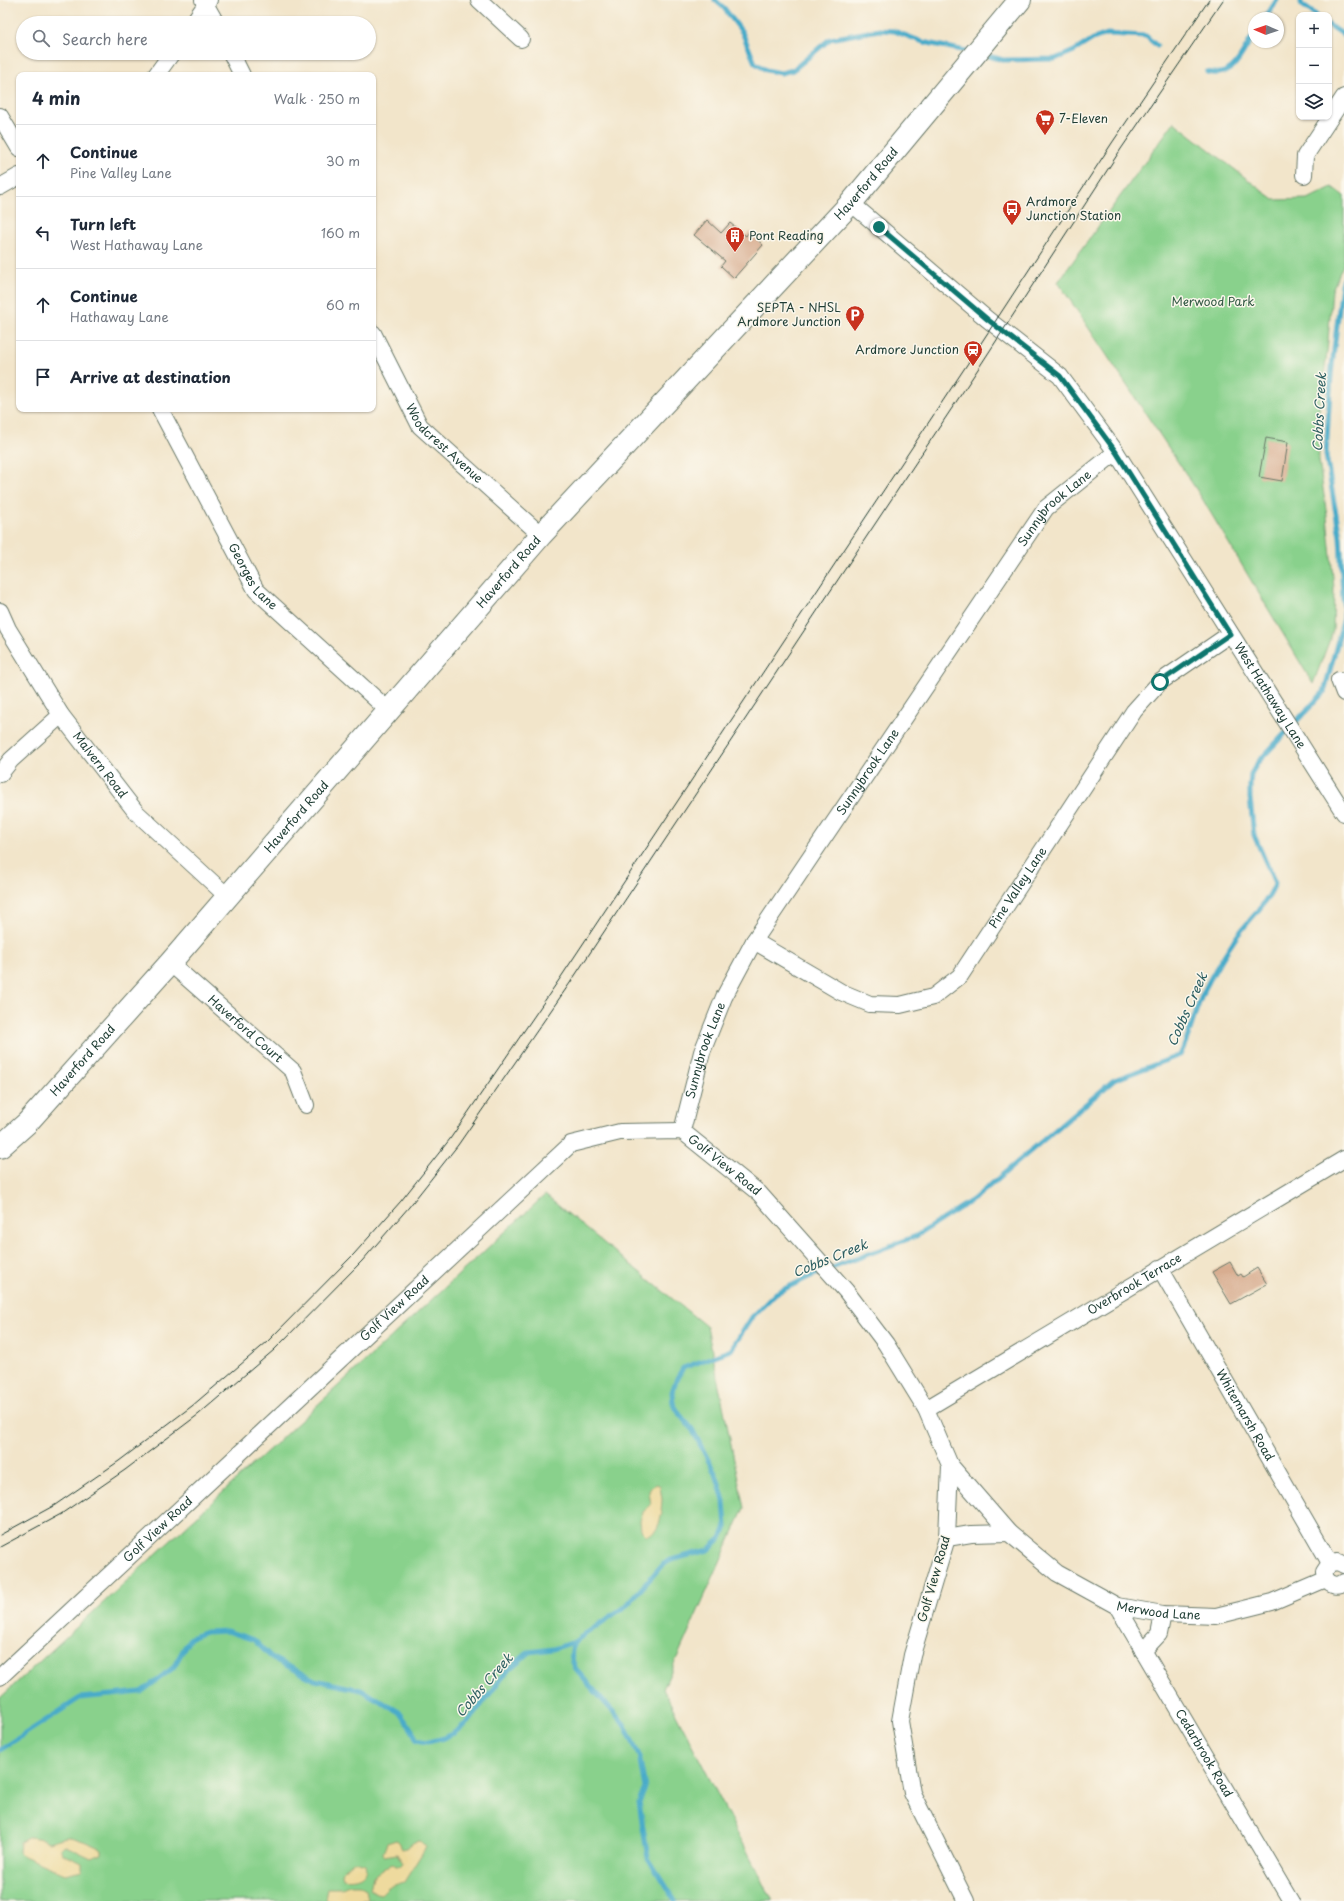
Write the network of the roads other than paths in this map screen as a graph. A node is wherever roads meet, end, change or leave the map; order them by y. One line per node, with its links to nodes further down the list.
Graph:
1 (479, 0): 6 (street)
2 (206, 1): 4 (street); 5 (street)
3 (1018, 1): 17 (main road, Haverford Road)
4 (197, 16)
5 (213, 16)
6 (522, 39)
7 (167, 60): 9 (street)
8 (234, 60): 10 (street)
9 (158, 72)
10 (240, 72)
11 (1344, 97): 14 (street)
12 (0, 116): 13 (street)
13 (16, 143)
14 (1304, 175)
15 (16, 178): 16 (street)
16 (0, 187)
17 (851, 204): 20 (street, West Hathaway Lane); 21 (main road, Haverford Road)
18 (376, 339): 21 (street, Woodcrest Avenue)
19 (162, 412): 24 (street, Georges Lane)
20 (1116, 452): 23 (street, West Hathaway Lane); 29 (street, Sunnybrook Lane)
21 (541, 535): 24 (main road, Haverford Road)
22 (0, 612): 25 (street, Malvern Road)
23 (1230, 634): 27 (street, West Hathaway Lane); 29 (street, Pine Valley Lane)
24 (389, 711): 28 (main road, Haverford Road)
25 (61, 715): 26 (street); 28 (street, Malvern Road)
26 (0, 774)
27 (1344, 813)
28 (227, 896): 30 (main road, Haverford Road)
29 (754, 941): 32 (street, Sunnybrook Lane)
30 (170, 963): 31 (street, Haverford Court); 33 (main road, Haverford Road)
31 (306, 1105)
32 (682, 1131): 36 (street, Golf View Road); 46 (street, Golf View Road)
33 (0, 1147)
34 (1342, 1166): 35 (street, Overbrook Terrace)
35 (1160, 1268): 36 (street, Overbrook Terrace); 40 (street, Whitemarsh Road)
36 (926, 1409): 37 (street, Golf View Road)
37 (950, 1465): 38 (street, Merwood Lane); 39 (street, Golf View Road)
38 (1009, 1533): 39 (street); 43 (street, Merwood Lane)
39 (947, 1538): 47 (street, Golf View Road)
40 (1337, 1564): 41 (street)
41 (1326, 1579): 42 (street); 44 (street, Merwood Lane)
42 (1344, 1583)
43 (1117, 1606): 44 (street, Merwood Lane); 45 (street, Cedarbrook Road)
44 (1163, 1614): 45 (street)
45 (1143, 1651): 48 (street, Cedarbrook Road)
46 (0, 1677)
47 (966, 1901)
48 (1291, 1901)

